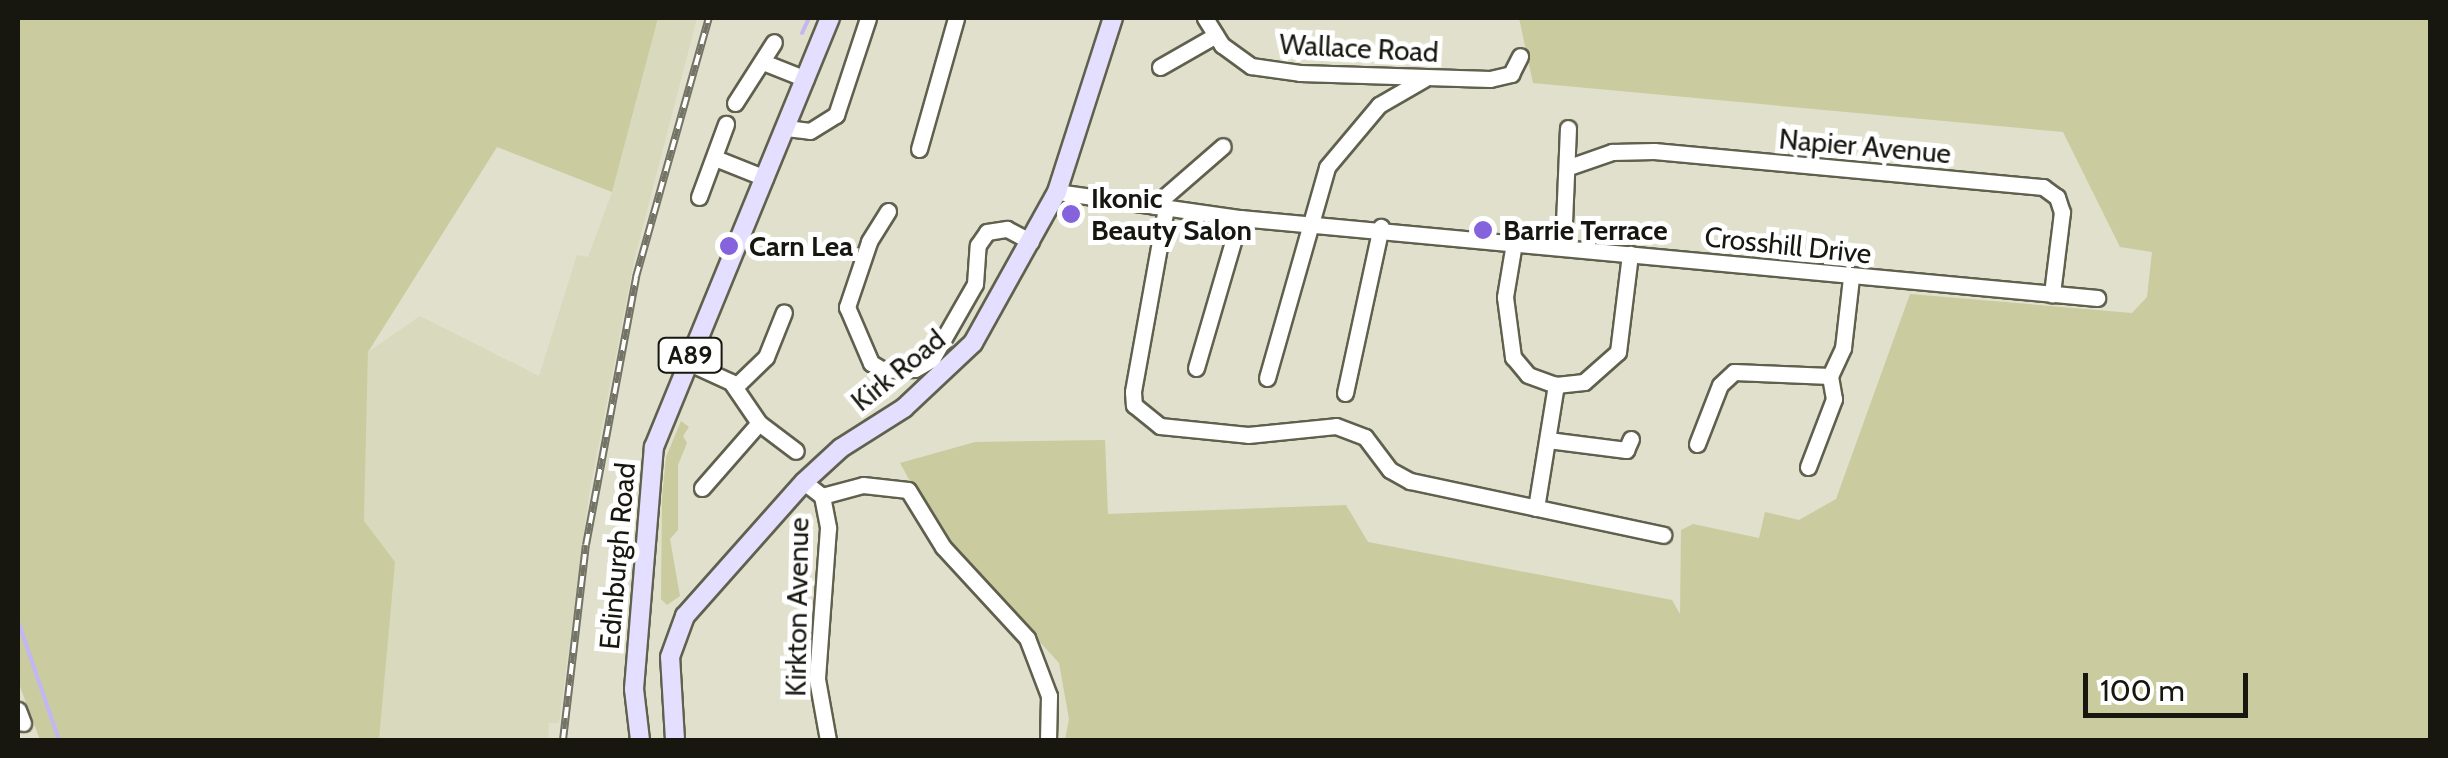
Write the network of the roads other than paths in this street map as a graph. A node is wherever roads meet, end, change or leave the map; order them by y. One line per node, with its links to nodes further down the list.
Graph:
1 (830, 18): 11 (main road, Edinburgh Road / A89)
2 (868, 18): 15 (street)
3 (956, 18): 18 (street)
4 (1113, 18): 22 (main road, Kirk Road)
5 (1205, 18): 6 (street, Wallace Road)
6 (1216, 35): 10 (street); 12 (street, Wallace Road)
7 (774, 42): 9 (street)
8 (1520, 56): 12 (street, Wallace Road)
9 (762, 62): 11 (street); 13 (street)
10 (1160, 67)
11 (806, 78): 15 (main road, Edinburgh Road / A89)
12 (1424, 79): 27 (street)
13 (735, 103)
14 (726, 124): 19 (street)
15 (786, 128): 21 (main road, Edinburgh Road / A89)
16 (1568, 128): 20 (street)
17 (1223, 146): 24 (street)
18 (919, 149)
19 (715, 158): 21 (street); 23 (street)
20 (1569, 167): 31 (street); 34 (street, Napier Avenue)
21 (765, 178): 37 (main road, Edinburgh Road / A89)
22 (1057, 192): 24 (street, Crosshill Drive); 29 (main road, Kirk Road)
23 (699, 197)
24 (1160, 207): 26 (street, Crosshill Drive); 53 (street)
25 (888, 212): 29 (street)
26 (1240, 218): 27 (street, Crosshill Drive); 38 (street)
27 (1311, 221): 28 (street, Crosshill Drive); 40 (street)
28 (1381, 227): 30 (street, Crosshill Drive); 43 (street)
29 (1031, 242): 50 (main road, Kirk Road)
30 (1514, 243): 31 (street, Crosshill Drive); 41 (street)
31 (1564, 247): 32 (street, Crosshill Drive)
32 (1630, 254): 33 (street, Crosshill Drive); 41 (street)
33 (1851, 278): 34 (street, Crosshill Drive); 39 (street)
34 (2052, 294): 35 (street, Crosshill Drive)
35 (2097, 298)
36 (784, 312): 42 (street)
37 (687, 362): 42 (street); 56 (main road, Edinburgh Road / A89)
38 (1196, 368)
39 (1830, 376): 47 (street); 49 (street)
40 (1267, 378)
41 (1556, 385): 46 (street)
42 (735, 386): 44 (street)
43 (1345, 392)
44 (760, 423): 48 (street); 51 (street)
45 (1631, 439): 46 (street)
46 (1548, 440): 53 (street)
47 (1697, 444)
48 (796, 451)
49 (1808, 467)
50 (804, 482): 52 (street, Kirkton Avenue); 57 (main road, Kirk Road)
51 (702, 488)
52 (822, 496): 55 (street, Kirkton Avenue); 63 (street)
53 (1536, 508): 54 (street)
54 (1662, 534)
55 (821, 713): 61 (street); 62 (street, Kirkton Avenue)
56 (634, 714): 58 (main road, Edinburgh Road / A89); 59 (main road)
57 (676, 731): 60 (main road, Kirk Road)
58 (640, 740)
59 (652, 740)
60 (662, 740)
61 (815, 740)
62 (828, 740)
63 (1048, 740)

